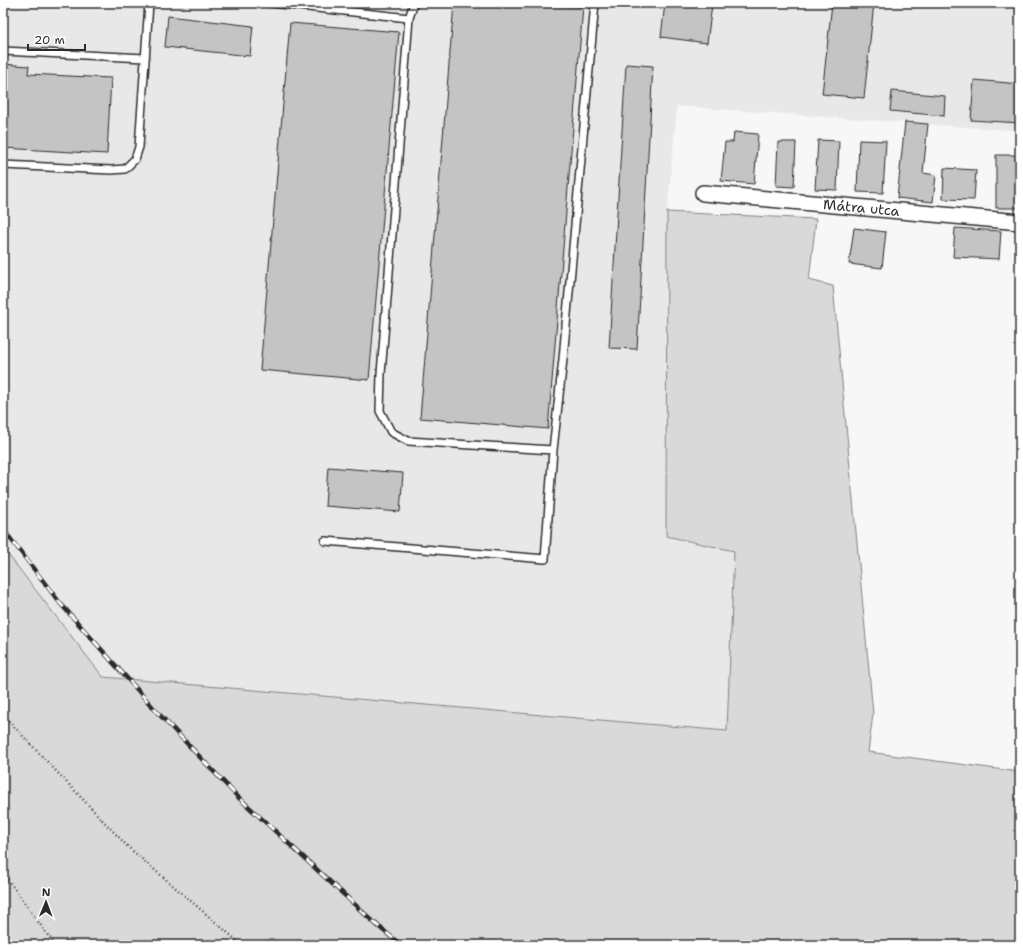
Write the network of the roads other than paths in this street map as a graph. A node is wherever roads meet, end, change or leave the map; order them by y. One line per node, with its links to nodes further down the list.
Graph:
1 (149, 3): 7 (lane)
2 (271, 3): 5 (lane)
3 (414, 3): 5 (lane)
4 (595, 3): 11 (lane)
5 (409, 18): 11 (lane)
6 (3, 51): 7 (lane)
7 (146, 58): 8 (lane)
8 (3, 165)
9 (703, 193): 10 (street, Mátra utca)
10 (1020, 222)
11 (552, 450): 12 (lane)
12 (325, 541)

